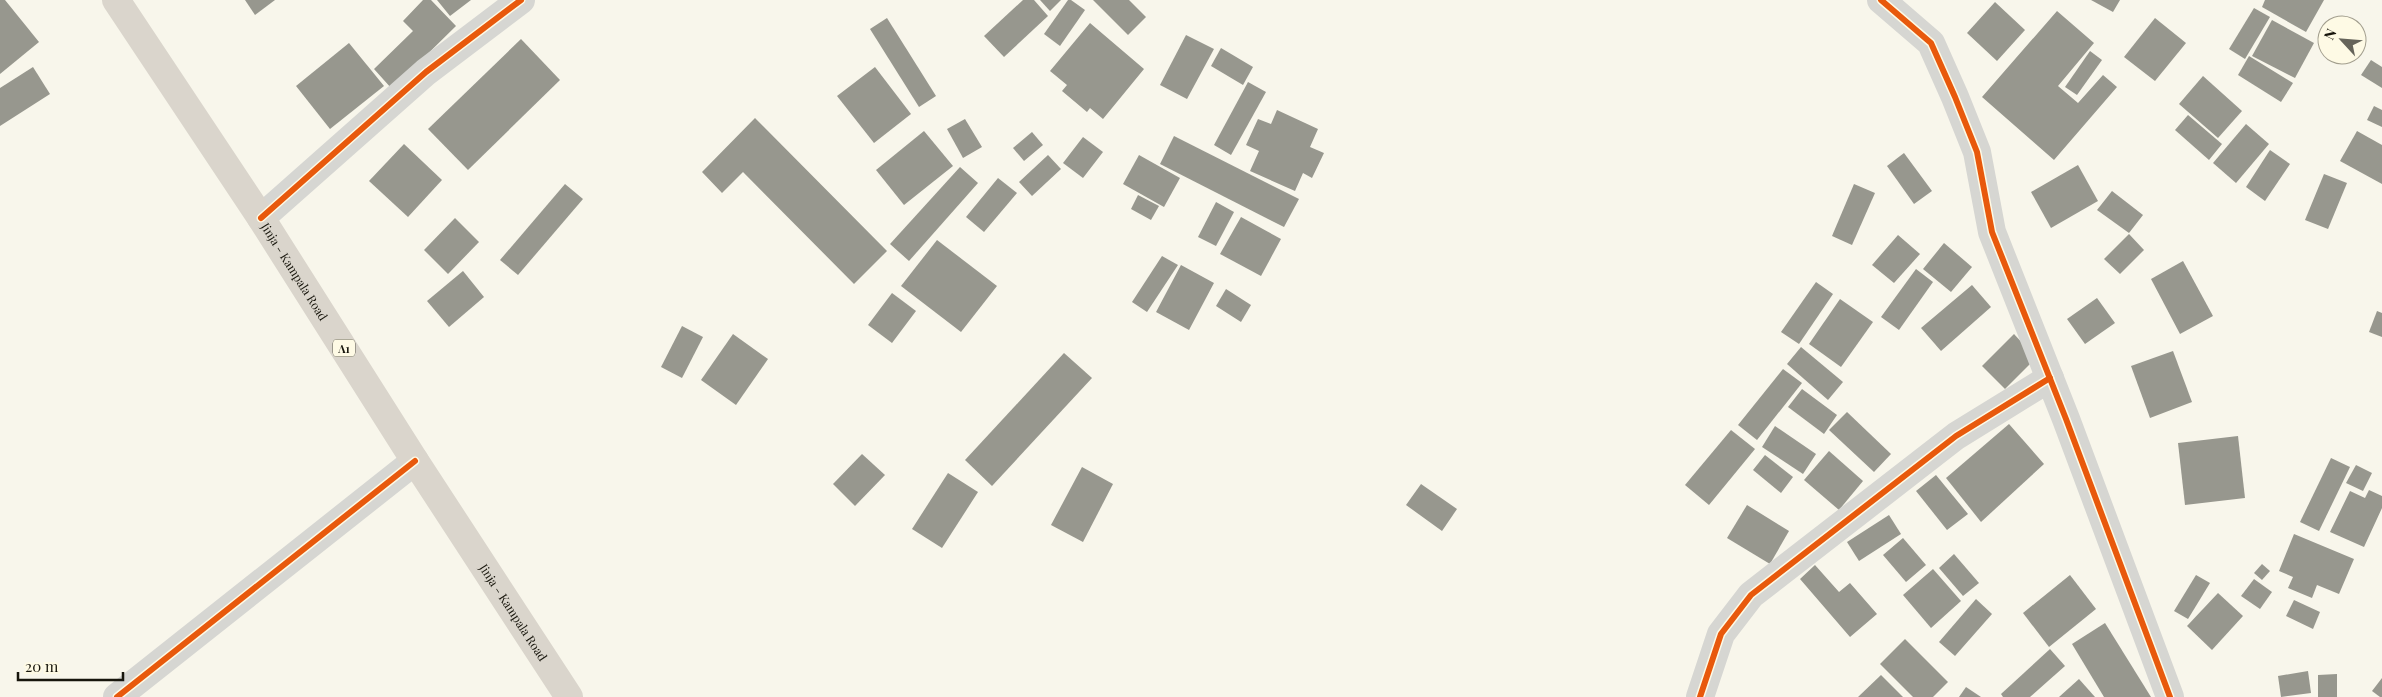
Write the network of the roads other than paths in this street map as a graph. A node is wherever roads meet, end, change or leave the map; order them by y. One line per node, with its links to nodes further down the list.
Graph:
1 (116, 0): 4 (highway, Jinja - Kampala Road / A1)
2 (521, 0): 4 (street)
3 (1883, 0): 5 (street)
4 (261, 218): 6 (highway, Jinja - Kampala Road / A1)
5 (2050, 378): 9 (street); 10 (street)
6 (415, 460): 7 (street); 8 (highway, Jinja - Kampala Road / A1)
7 (117, 697)
8 (569, 697)
9 (1700, 697)
10 (2170, 697)

